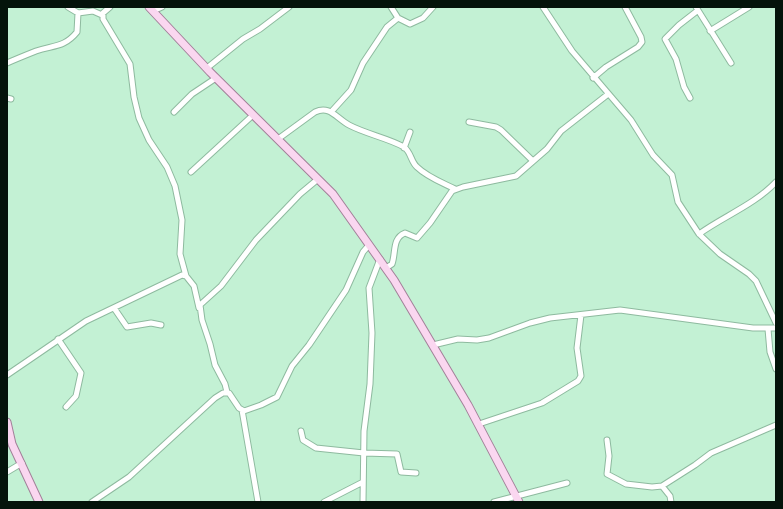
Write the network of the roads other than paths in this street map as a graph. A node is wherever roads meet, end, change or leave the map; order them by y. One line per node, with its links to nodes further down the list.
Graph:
1 (68, 7): 12 (street)
2 (110, 7): 13 (street)
3 (162, 7): 10 (street)
4 (289, 7): 18 (street)
5 (391, 7): 14 (street)
6 (433, 7): 14 (street)
7 (543, 7): 20 (street)
8 (625, 7): 20 (street)
9 (749, 7): 15 (street)
10 (151, 9): 18 (main road)
11 (696, 9): 15 (street); 22 (street)
12 (78, 13): 13 (street); 16 (street)
13 (102, 15): 39 (street)
14 (398, 18): 23 (street)
15 (710, 31): 17 (street)
16 (7, 63)
17 (731, 63)
18 (207, 68): 19 (main road)
19 (216, 78): 24 (street); 25 (main road)
20 (593, 78): 21 (street)
21 (607, 94): 30 (street); 35 (street)
22 (690, 98)
23 (332, 111): 28 (street); 29 (street)
24 (174, 112)
25 (253, 114): 28 (main road); 31 (street)
26 (470, 122): 30 (street)
27 (410, 132): 29 (street)
28 (278, 139): 32 (main road)
29 (404, 148): 34 (street)
30 (533, 161): 34 (street)
31 (191, 172)
32 (318, 179): 36 (main road); 40 (street)
33 (776, 182): 35 (street)
34 (455, 189): 38 (street)
35 (699, 234): 45 (street)
36 (369, 245): 37 (main road); 55 (street)
37 (380, 259): 38 (main road); 61 (street)
38 (386, 268): 50 (main road)
39 (186, 276): 41 (street); 42 (street)
40 (208, 296): 41 (street); 43 (street)
41 (197, 298): 43 (street)
42 (114, 308): 46 (street); 49 (street)
43 (200, 309): 53 (street)
44 (581, 315): 48 (street); 50 (street); 57 (street)
45 (776, 323)
46 (161, 326)
47 (776, 328): 48 (street)
48 (768, 329): 51 (street)
49 (58, 339): 52 (street); 54 (street)
50 (433, 345): 57 (main road)
51 (776, 369)
52 (7, 375)
53 (227, 392): 55 (street); 70 (street)
54 (66, 407)
55 (242, 410): 71 (street)
56 (7, 422): 62 (main road)
57 (479, 424): 68 (main road)
58 (776, 425): 67 (street)
59 (301, 431): 61 (street)
60 (607, 440): 67 (street)
61 (364, 453): 64 (street); 65 (street)
62 (22, 463): 63 (street); 69 (main road)
63 (7, 472)
64 (416, 473)
65 (363, 482): 72 (street); 73 (street)
66 (567, 483): 68 (street)
67 (662, 486): 75 (street)
68 (518, 499): 74 (street)
69 (39, 502)
70 (92, 502)
71 (258, 502)
72 (324, 502)
73 (363, 502)
74 (494, 502)
75 (671, 502)

